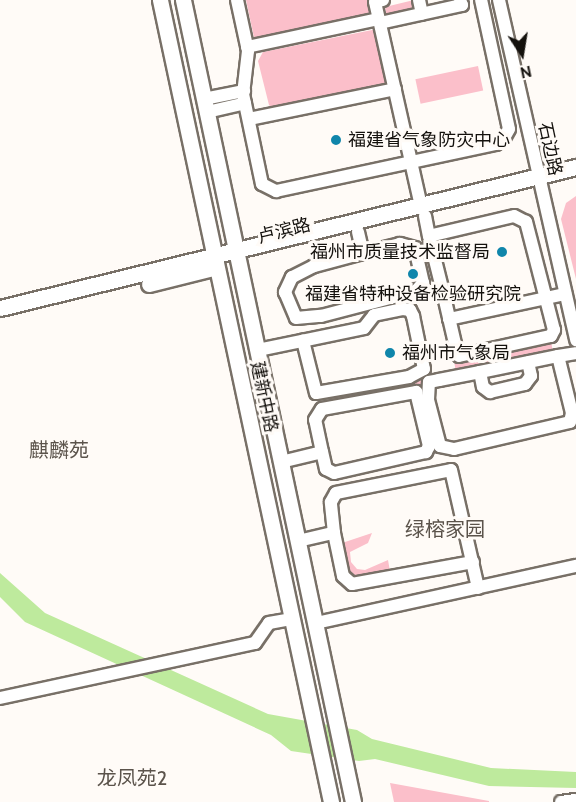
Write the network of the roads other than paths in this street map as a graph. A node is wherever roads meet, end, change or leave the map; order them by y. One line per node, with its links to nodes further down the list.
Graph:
1 (160, 0): 25 (main road, 建新中路)
2 (183, 0): 14 (main road, 建新中路)
3 (237, 0): 11 (street)
4 (383, 0): 10 (street)
5 (419, 0): 9 (street)
6 (460, 0): 9 (street)
7 (481, 0): 16 (street)
8 (499, 0): 19 (street, 石边路)
9 (422, 14): 10 (street)
10 (380, 21): 11 (street); 12 (street)
11 (247, 47): 13 (street)
12 (395, 89): 15 (street); 16 (street)
13 (244, 97): 14 (street); 15 (street)
14 (205, 106): 24 (main road, 建新中路)
15 (249, 119): 16 (street)
16 (413, 163): 20 (street)
17 (576, 167): 19 (main road)
18 (576, 178): 19 (main road, 卢滨路)
19 (539, 182): 20 (main road, 卢滨路); 26 (street, 石边路)
20 (423, 211): 21 (main road, 卢滨路); 22 (street); 24 (main road)
21 (358, 232): 23 (street); 24 (main road, 卢滨路)
22 (429, 236): 27 (street); 30 (street)
23 (363, 253): 23 (street)
24 (238, 257): 25 (main road, 卢滨路); 33 (main road, 建新中路)
25 (216, 262): 28 (main road); 29 (main road, 卢滨路); 45 (main road, 建新中路)
26 (565, 294): 27 (street); 31 (street, 石边路)
27 (547, 298): 30 (street); 30 (street)
28 (0, 308)
29 (0, 319)
30 (449, 319)
31 (576, 340)
32 (303, 341): 32 (street); 33 (street)
33 (258, 351): 39 (main road, 建新中路)
34 (576, 353): 35 (street)
35 (558, 356): 36 (street); 37 (street)
36 (528, 362): 37 (street); 37 (street)
37 (480, 372)
38 (322, 452): 38 (street); 39 (street)
39 (281, 462): 41 (main road, 建新中路)
40 (334, 533): 41 (street); 42 (street); 42 (street)
41 (298, 541): 46 (main road, 建新中路)
42 (473, 562): 44 (street)
43 (576, 566): 44 (street)
44 (478, 588): 46 (street)
45 (291, 618): 47 (street); 49 (main road, 建新中路)
46 (316, 623): 50 (main road, 建新中路)
47 (0, 698)
48 (576, 800): 51 (street)
49 (331, 802)
50 (353, 802)
51 (561, 802)

